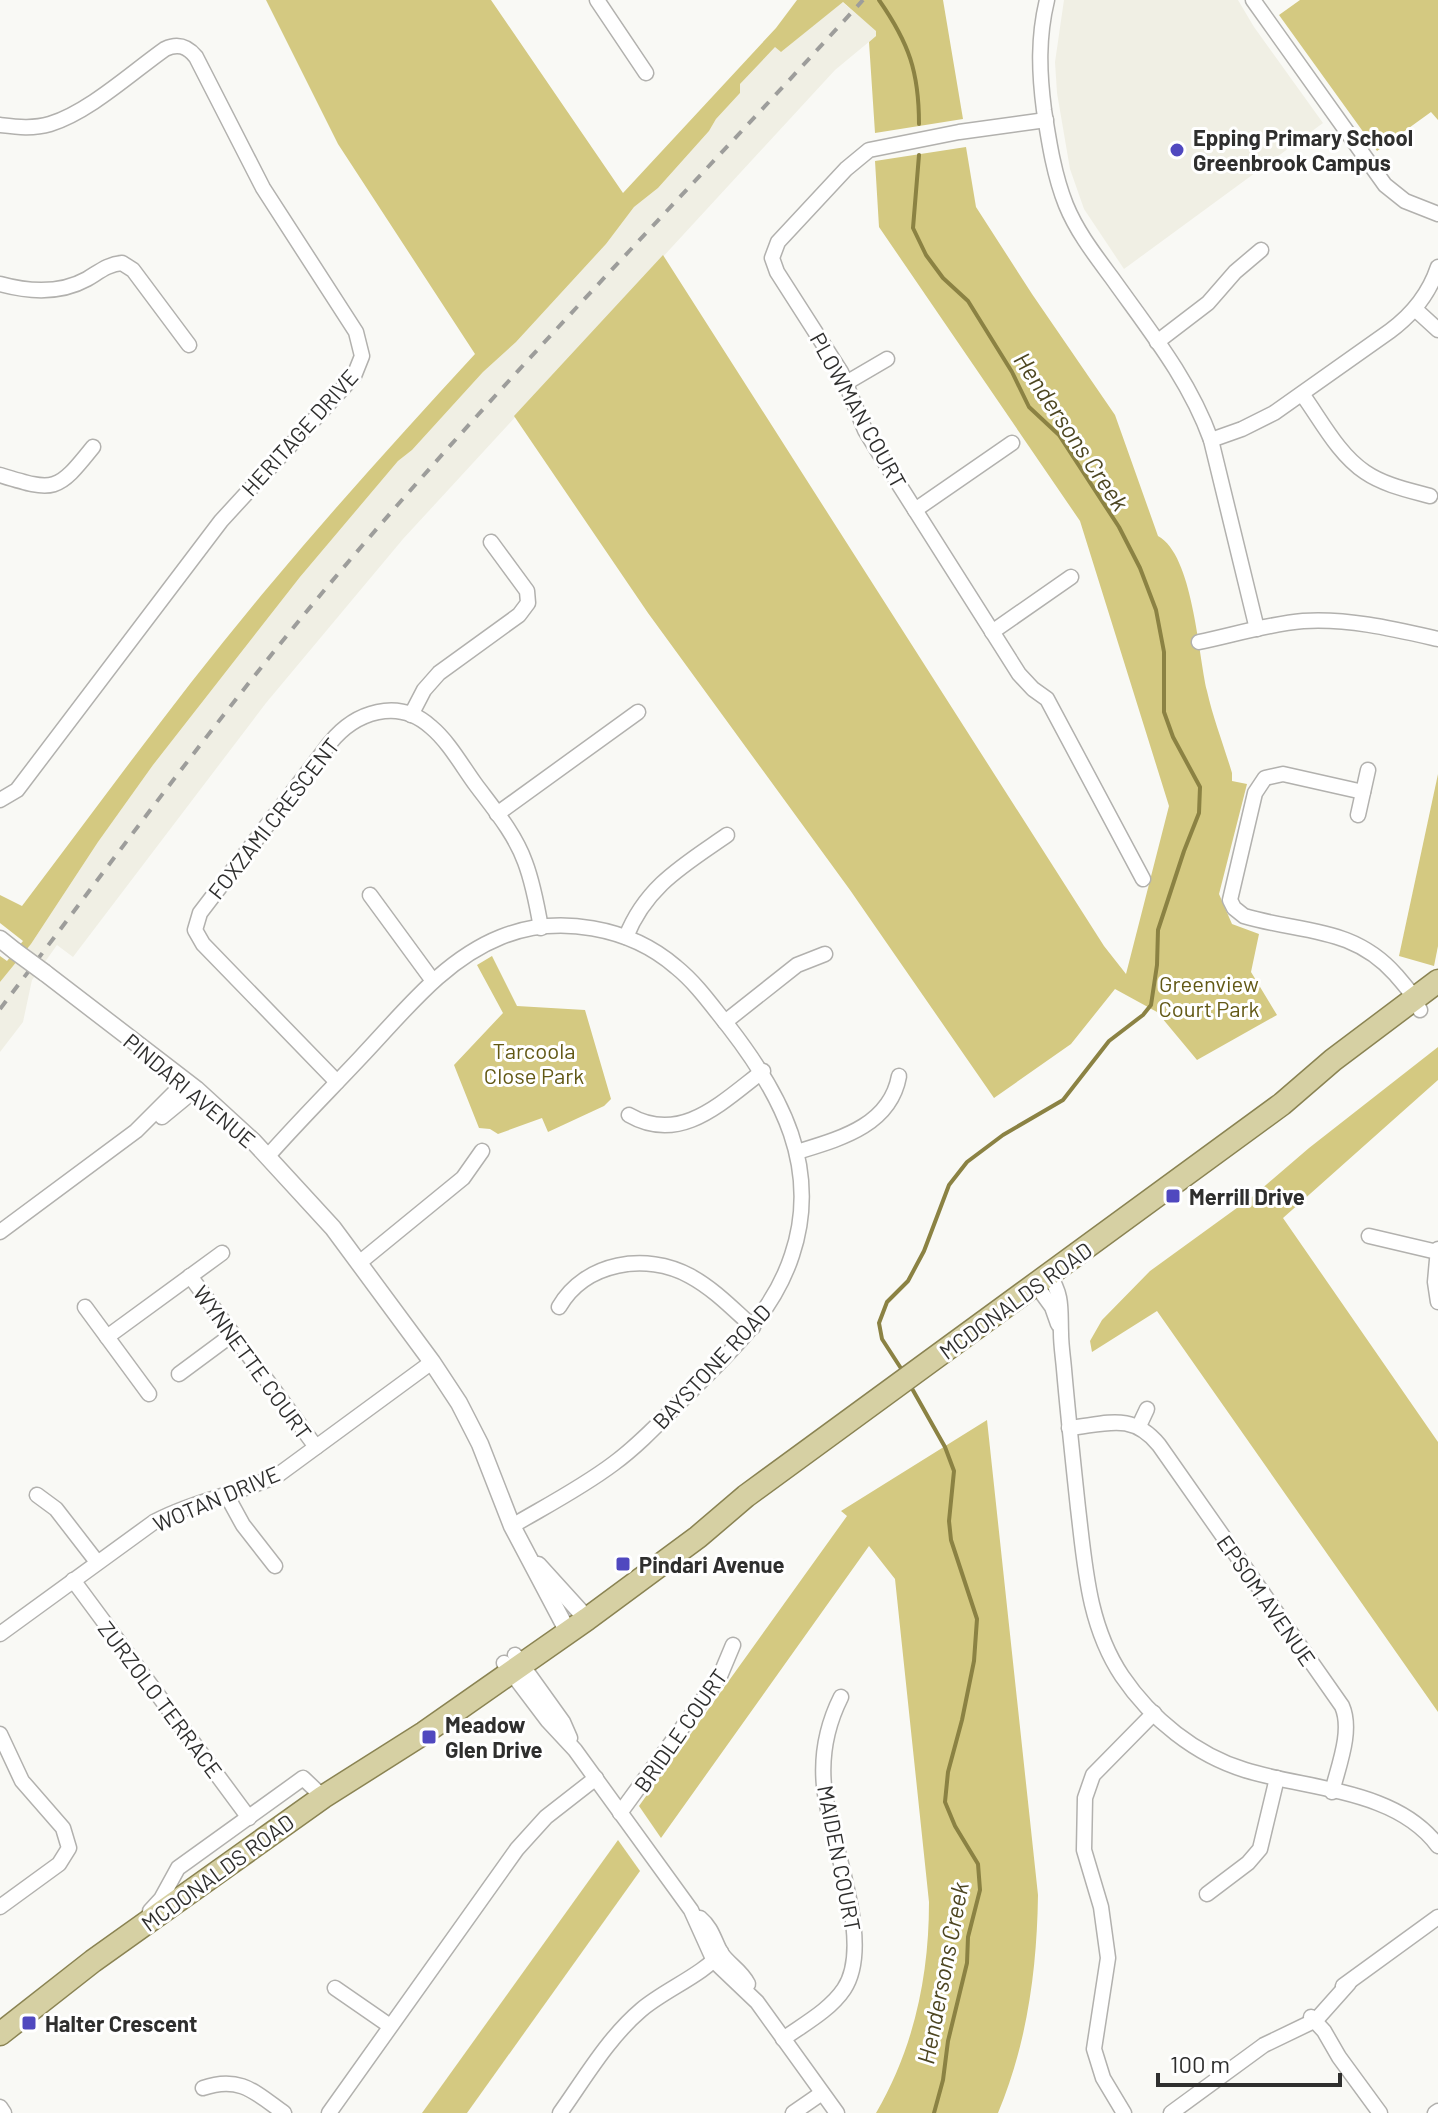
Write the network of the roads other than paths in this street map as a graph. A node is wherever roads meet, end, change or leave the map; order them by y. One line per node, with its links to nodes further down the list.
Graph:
1 (597, 0): 4 (street)
2 (1047, 0): 5 (street)
3 (1253, 0): 7 (street)
4 (646, 73)
5 (1046, 120): 13 (street); 16 (street, PLOWMAN COURT)
6 (0, 125): 34 (street, HERITAGE DRIVE)
7 (1438, 214)
8 (1261, 250): 13 (street)
9 (1438, 267): 11 (street)
10 (0, 284): 14 (street)
11 (1415, 309): 12 (street); 17 (street)
12 (1438, 330)
13 (1157, 342): 18 (street)
14 (189, 345)
15 (887, 359): 16 (street)
16 (846, 383): 23 (street, PLOWMAN COURT)
17 (1302, 394): 18 (street); 22 (street)
18 (1211, 440): 26 (street)
19 (1012, 443): 23 (street)
20 (93, 447): 21 (street)
21 (0, 475)
22 (1430, 496)
23 (915, 510): 27 (street, PLOWMAN COURT)
24 (491, 542): 31 (street)
25 (1071, 577): 27 (street)
26 (1257, 629): 28 (street); 29 (street)
27 (992, 632): 38 (street, PLOWMAN COURT)
28 (1438, 639)
29 (1199, 642)
30 (638, 712): 35 (street)
31 (411, 715): 35 (street); 50 (street, FOXZAMI CRESCENT)
32 (1368, 770): 33 (street)
33 (1363, 792): 36 (street); 46 (street)
34 (0, 800)
35 (497, 814): 40 (street)
36 (1358, 815)
37 (727, 835): 41 (street)
38 (1143, 879)
39 (370, 895): 44 (street)
40 (541, 928): 41 (street, BAYSTONE ROAD); 44 (street, BAYSTONE ROAD)
41 (626, 937): 47 (street, BAYSTONE ROAD)
42 (0, 939): 51 (street, PINDARI AVENUE, bridge)
43 (825, 954): 47 (street)
44 (433, 981): 50 (street, BAYSTONE ROAD)
45 (1438, 981): 46 (main road, MCDONALDS ROAD)
46 (1421, 1002): 62 (main road, MCDONALDS ROAD)
47 (725, 1022): 48 (street, BAYSTONE ROAD)
48 (763, 1071): 52 (street); 54 (street, BAYSTONE ROAD)
49 (899, 1076): 54 (street)
50 (337, 1082): 55 (street, BAYSTONE ROAD)
51 (191, 1085): 55 (street, PINDARI AVENUE); 56 (street)
52 (629, 1115)
53 (482, 1151): 60 (street)
54 (797, 1152): 66 (street, BAYSTONE ROAD)
55 (268, 1156): 60 (street, PINDARI AVENUE)
56 (0, 1232)
57 (1369, 1236): 58 (street)
58 (1438, 1250): 63 (street)
59 (222, 1253): 61 (street, WYNNETTE COURT)
60 (359, 1263): 69 (street, PINDARI AVENUE)
61 (190, 1276): 67 (street, WYNNETTE COURT); 68 (street, WYNNETTE COURT)
62 (1043, 1280): 74 (street); 82 (main road, MCDONALDS ROAD)
63 (1438, 1302)
64 (85, 1307): 68 (street)
65 (559, 1307): 66 (street)
66 (753, 1327): 78 (street, BAYSTONE ROAD)
67 (233, 1334): 70 (street); 75 (street, WYNNETTE COURT)
68 (107, 1337): 71 (street)
69 (432, 1362): 75 (street, WOTAN DRIVE); 78 (street, PINDARI AVENUE)
70 (179, 1374)
71 (149, 1394)
72 (1147, 1409): 73 (street)
73 (1139, 1426): 74 (street); 91 (street, EPSOM AVENUE)
74 (1069, 1428): 87 (street)
75 (316, 1447): 76 (street, WOTAN DRIVE)
76 (226, 1494): 79 (street, WOTAN DRIVE); 80 (street)
77 (37, 1495): 79 (street)
78 (512, 1526): 82 (street, PINDARI AVENUE)
79 (97, 1562): 81 (street, WOTAN DRIVE)
80 (275, 1566)
81 (73, 1580): 83 (street, WOTAN DRIVE); 94 (street, ZURZOLO TERRACE)
82 (574, 1620): 85 (main road, MCDONALDS ROAD)
83 (0, 1634)
84 (733, 1645): 93 (street, BRIDLE COURT)
85 (513, 1664): 89 (street); 92 (main road, MCDONALDS ROAD)
86 (841, 1697): 106 (street, MAIDEN COURT)
87 (1154, 1713): 90 (street); 109 (street)
88 (0, 1734): 97 (street)
89 (596, 1778): 93 (street); 104 (street)
90 (1277, 1778): 91 (street); 96 (street)
91 (1332, 1792): 95 (street)
92 (323, 1797): 94 (street, MCDONALDS ROAD); 99 (main road, MCDONALDS ROAD)
93 (620, 1813): 100 (street)
94 (249, 1818): 99 (street, MCDONALDS ROAD)
95 (1438, 1846)
96 (1207, 1894)
97 (0, 1907)
98 (1438, 1917): 102 (street)
99 (103, 1954): 103 (main road, MCDONALDS ROAD); 105 (main road, MCDONALDS ROAD)
100 (715, 1956): 106 (street); 114 (street)
101 (335, 1988): 104 (street)
102 (1312, 2019): 118 (street); 119 (street)
103 (0, 2022)
104 (390, 2026): 113 (street)
105 (0, 2034)
106 (783, 2039): 108 (street)
107 (203, 2088): 112 (street)
108 (822, 2093): 115 (street); 116 (street)
109 (1121, 2106): 117 (street)
110 (0, 2107): 111 (street)
111 (4, 2113)
112 (284, 2113)
113 (329, 2113)
114 (560, 2113)
115 (793, 2113)
116 (837, 2113)
117 (1134, 2113)
118 (1171, 2113)
119 (1380, 2113)

